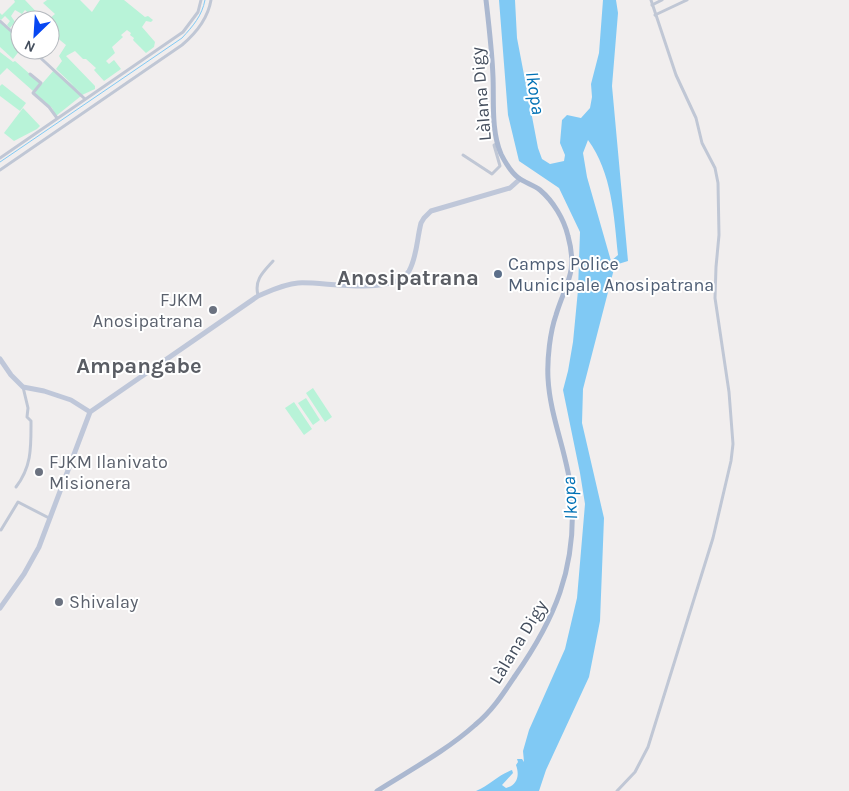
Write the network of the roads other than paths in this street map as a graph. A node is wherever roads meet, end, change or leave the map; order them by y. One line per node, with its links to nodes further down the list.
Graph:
1 (201, 0): 13 (street)
2 (211, 0): 18 (street)
3 (486, 0): 15 (main road, Làlana Digy)
4 (651, 0): 7 (street)
5 (662, 0): 7 (street)
6 (687, 0): 8 (street)
7 (652, 5): 8 (street)
8 (655, 15): 30 (street)
9 (0, 21): 10 (street)
10 (10, 30)
11 (43, 60): 13 (street)
12 (30, 74): 14 (street)
13 (85, 99): 14 (street)
14 (57, 118): 17 (street)
15 (498, 143): 16 (street); 19 (main road, Làlana Digy)
16 (463, 155)
17 (0, 158)
18 (0, 170)
19 (520, 179): 21 (street); 29 (main road, Làlana Digy)
20 (273, 262): 21 (street)
21 (258, 296): 24 (street)
22 (0, 359): 23 (street)
23 (23, 388): 24 (street); 25 (street)
24 (90, 412): 26 (street)
25 (16, 487)
26 (50, 518): 27 (street); 28 (street)
27 (0, 530)
28 (0, 608)
29 (377, 791)
30 (617, 791)

